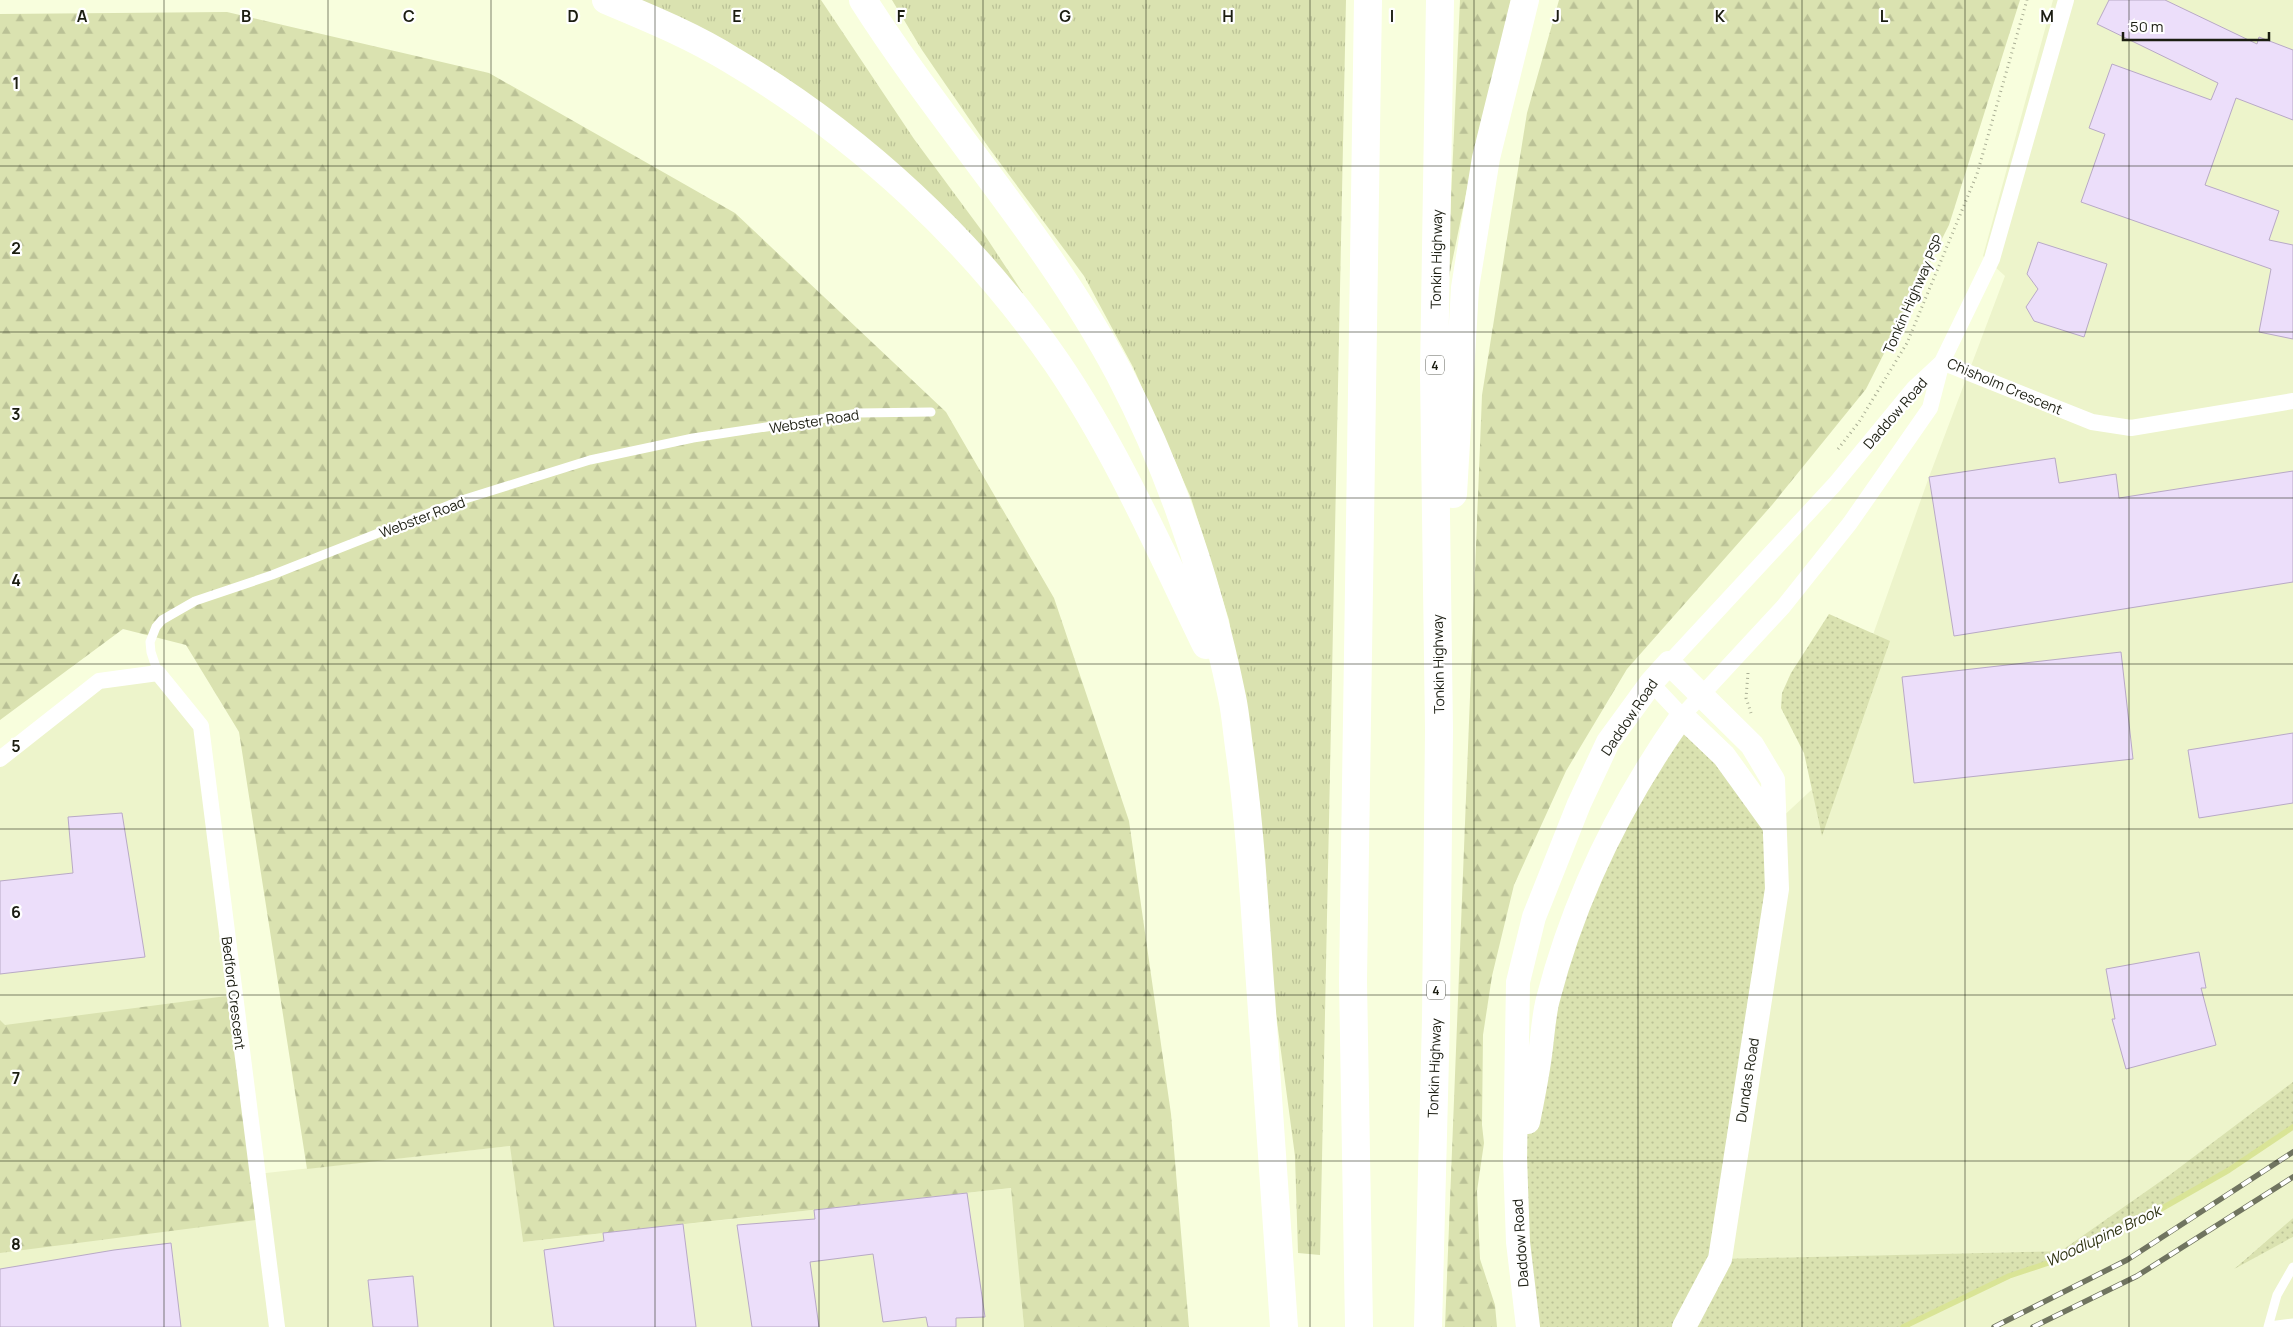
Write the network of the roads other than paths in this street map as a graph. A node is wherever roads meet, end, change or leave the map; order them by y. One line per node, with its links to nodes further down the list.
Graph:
1 (606, 0): 16 (highway)
2 (863, 0): 16 (highway)
3 (1368, 0): 27 (highway)
4 (1440, 0): 18 (highway, Tonkin Highway / 4)
5 (1526, 0): 8 (highway)
6 (1536, 0): 8 (highway)
7 (2066, 0): 9 (street, Chisholm Crescent)
8 (1498, 109): 18 (highway)
9 (1942, 362): 10 (street, Chisholm Crescent); 12 (street, Daddow Road); 15 (street, Daddow Road)
10 (2293, 401)
11 (931, 412): 13 (lane, Webster Road)
12 (1669, 663): 14 (main road, Daddow Road); 15 (main road, Dundas Road)
13 (158, 673): 19 (street); 25 (street, Bedford Crescent)
14 (1651, 683): 17 (street); 21 (main road, Daddow Road)
15 (1702, 695): 17 (street, Daddow Road); 20 (main road, Dundas Road)
16 (1232, 698): 26 (highway)
17 (1682, 716): 20 (main road); 21 (main road, Daddow Road)
18 (1439, 730): 28 (highway, Tonkin Highway / 4)
19 (0, 759)
20 (1773, 824): 30 (main road, Dundas Road)
21 (1515, 1159): 29 (main road, Daddow Road)
22 (2293, 1267): 24 (lane)
23 (2293, 1323): 24 (lane)
24 (2269, 1326)
25 (277, 1327)
26 (1284, 1327)
27 (1359, 1327)
28 (1428, 1327)
29 (1528, 1327)
30 (1684, 1327)

